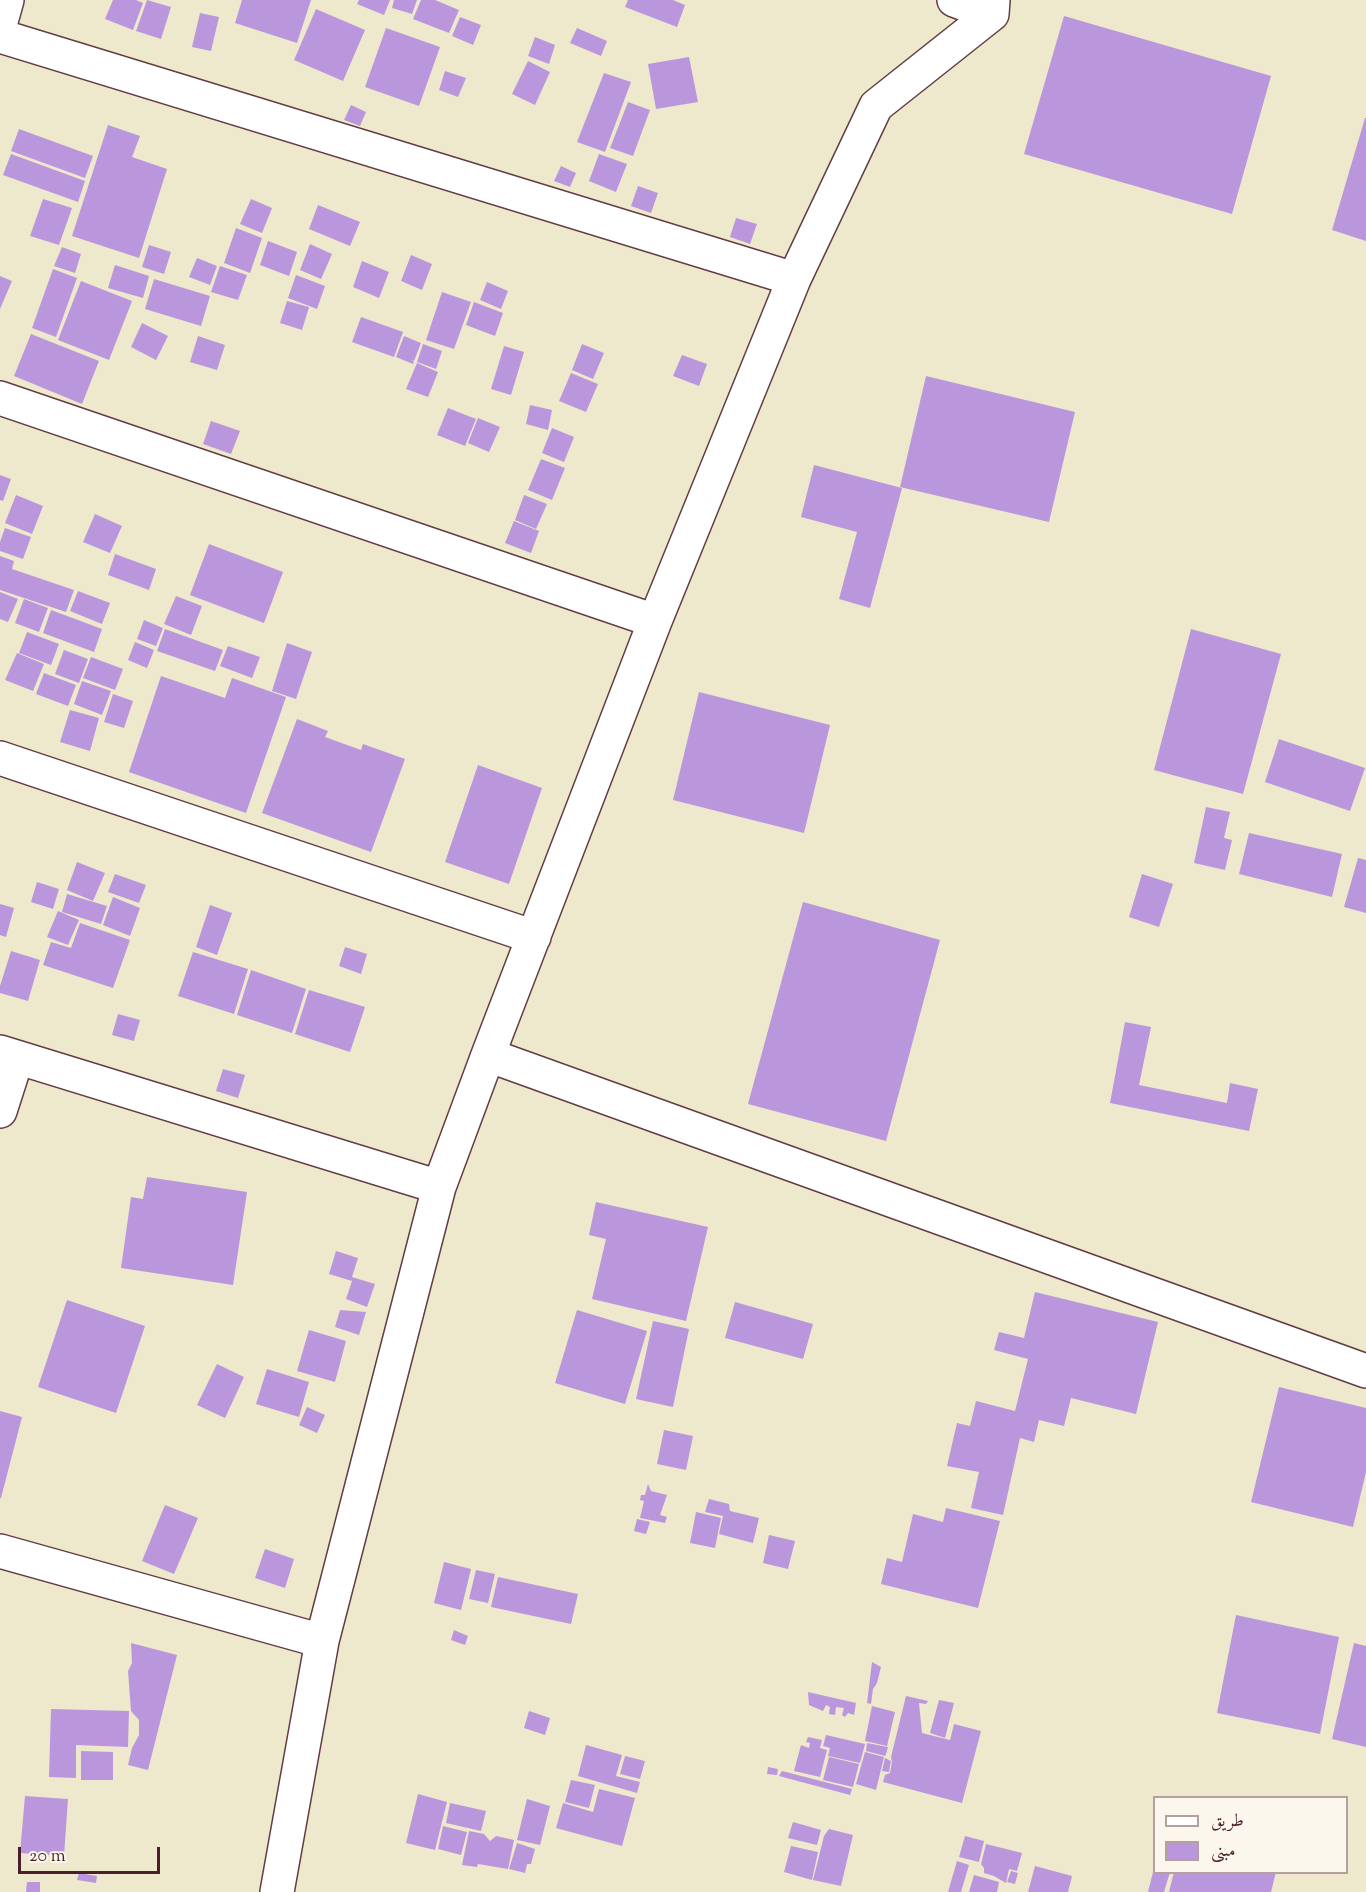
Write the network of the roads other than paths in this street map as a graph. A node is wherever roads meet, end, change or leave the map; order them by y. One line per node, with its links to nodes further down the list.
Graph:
1 (7, 0): 4 (street)
2 (954, 0): 3 (street)
3 (993, 7): 6 (street)
4 (0, 25)
5 (0, 36): 6 (street)
6 (794, 279): 8 (street)
7 (0, 398): 8 (street)
8 (655, 621): 10 (street)
9 (0, 758): 10 (street)
10 (534, 937): 12 (street)
11 (8, 1055): 13 (street); 14 (street)
12 (488, 1055): 14 (street); 15 (street)
13 (0, 1110)
14 (439, 1187): 17 (street)
15 (1366, 1371)
16 (0, 1551): 17 (street)
17 (322, 1641): 18 (street)
18 (277, 1892)

